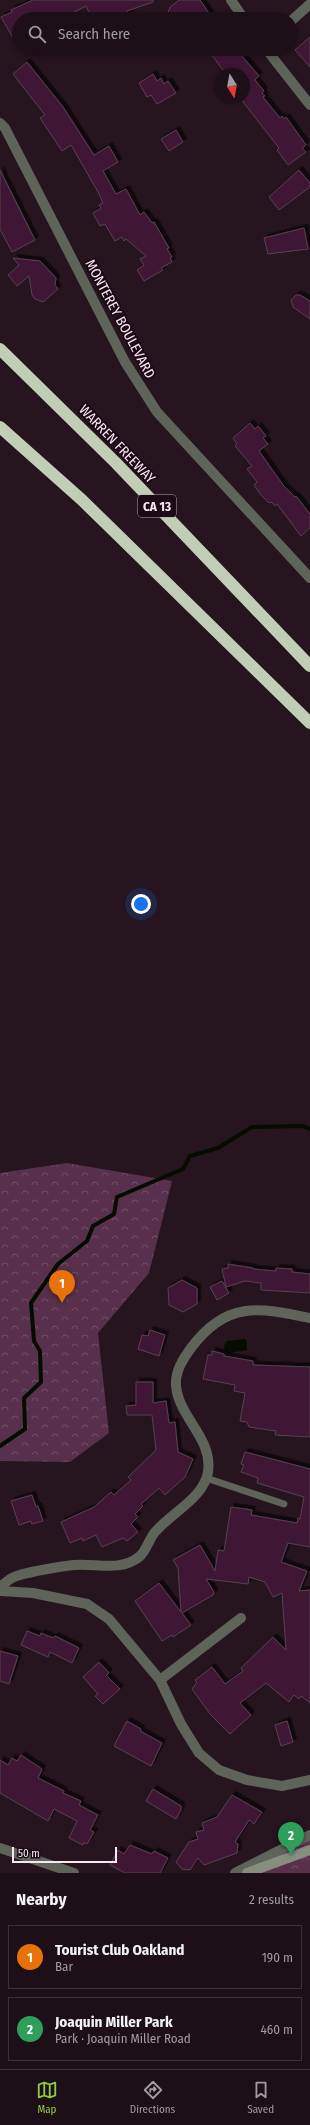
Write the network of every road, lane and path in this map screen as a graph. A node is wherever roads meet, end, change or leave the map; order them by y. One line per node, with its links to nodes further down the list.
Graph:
1 (231, 0): 3 (street)
2 (310, 4): 4 (street)
3 (239, 12)
4 (298, 15)
5 (272, 56): 6 (street)
6 (310, 105)
7 (0, 122): 10 (street, MONTEREY BOULEVARD)
8 (0, 349): 11 (highway, WARREN FREEWAY / CA 13)
9 (0, 427): 12 (highway)
10 (310, 578)
11 (310, 666)
12 (310, 723)
13 (310, 1318): 14 (street)
14 (206, 1478): 15 (lane); 16 (street)
15 (284, 1504)
16 (0, 1587)
17 (0, 1591): 19 (street)
18 (241, 1618): 19 (street)
19 (160, 1680): 20 (street)
20 (310, 1780)
21 (310, 1835): 25 (street)
22 (0, 1848): 24 (street)
23 (310, 1850): 26 (main road)
24 (74, 1873)
25 (235, 1873)
26 (247, 1873)

